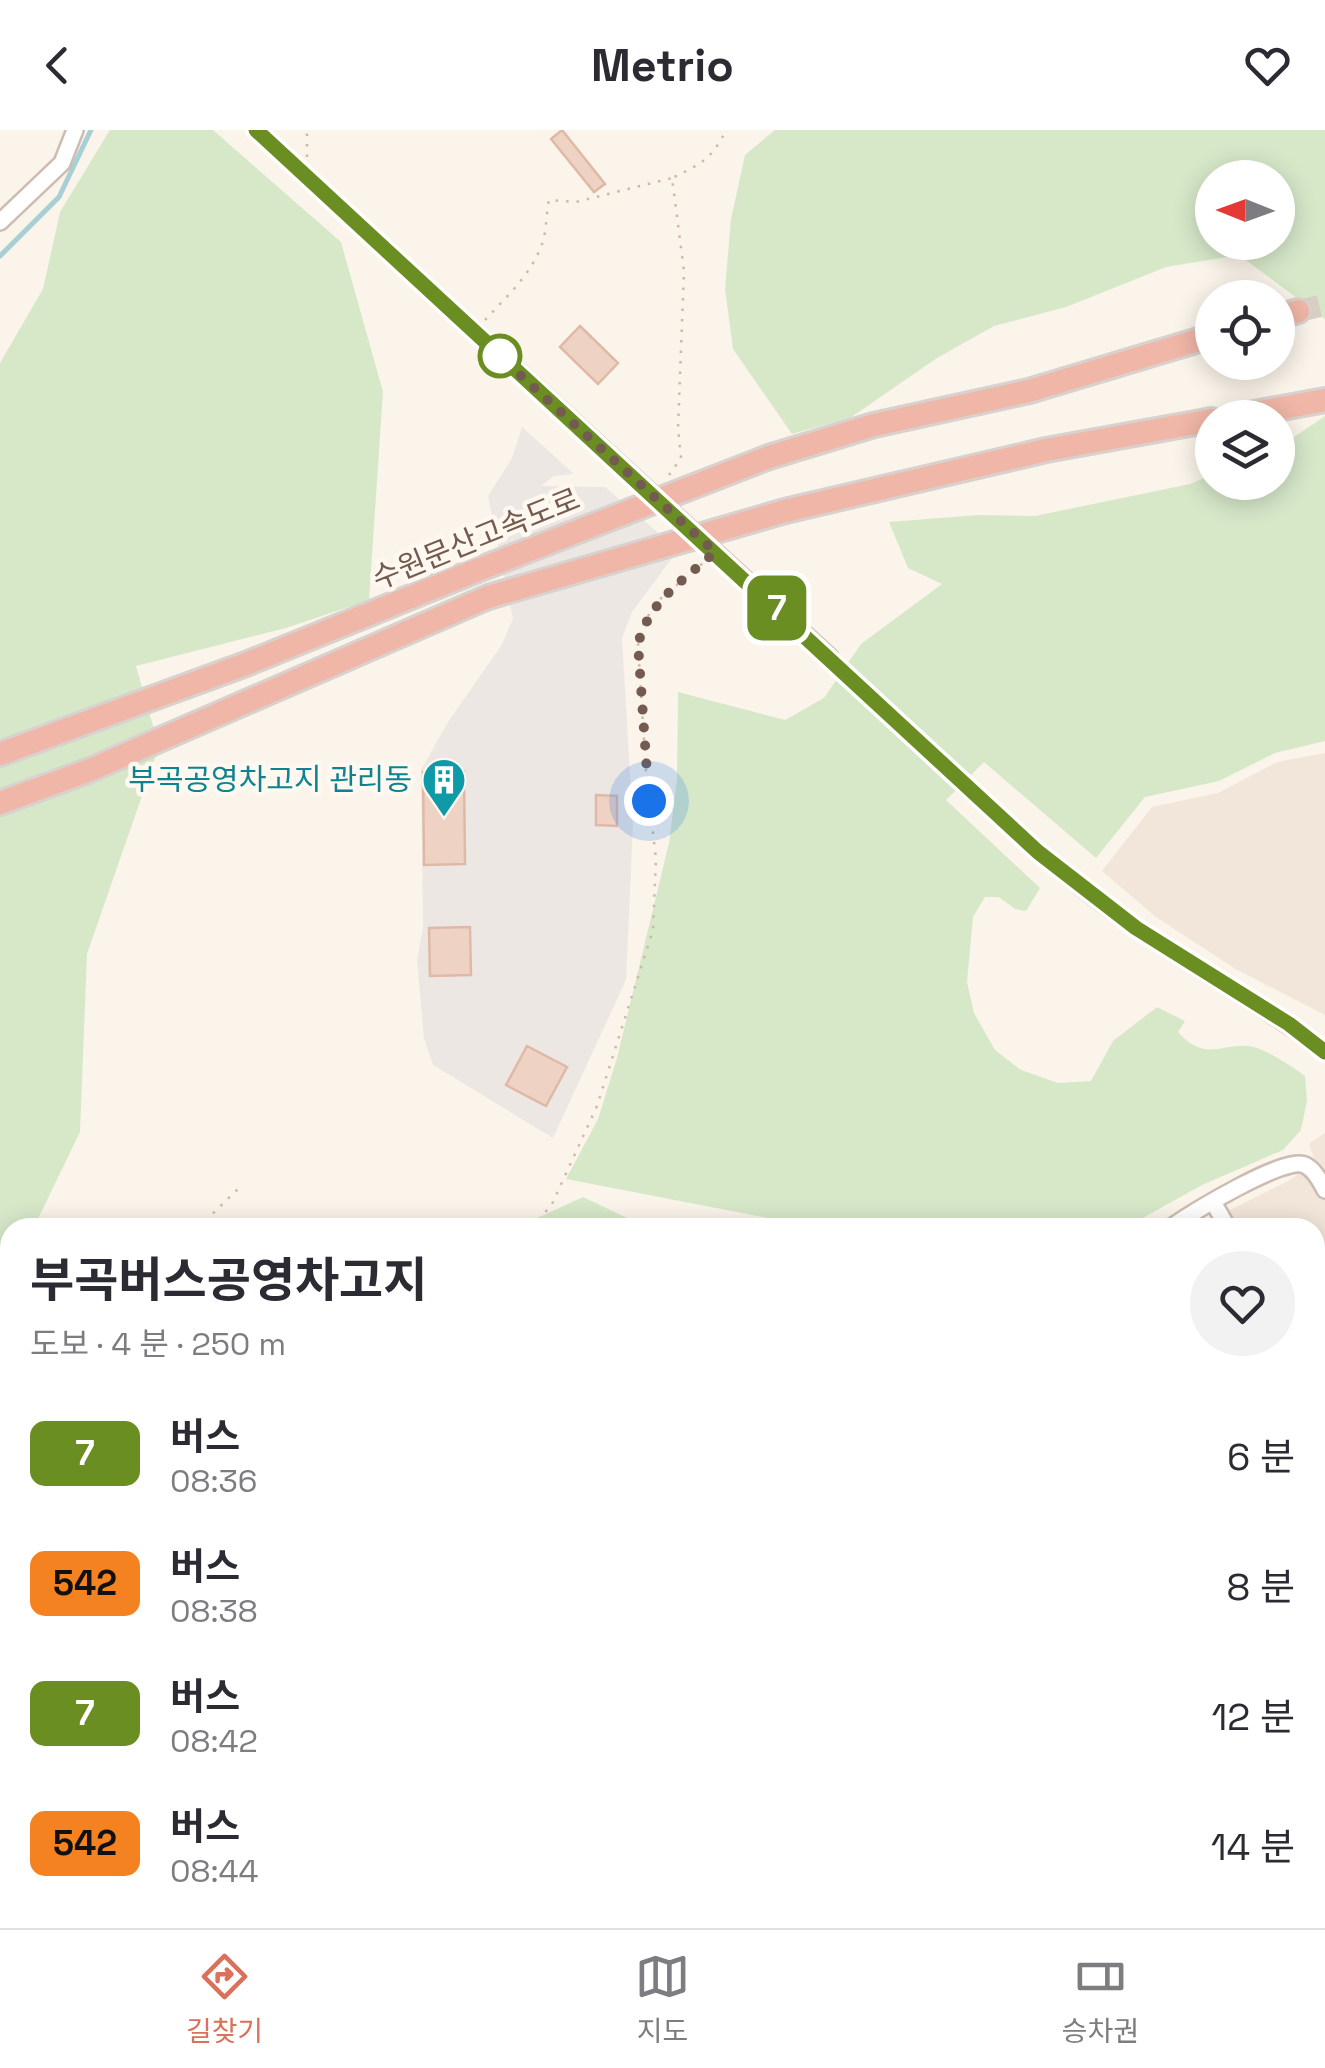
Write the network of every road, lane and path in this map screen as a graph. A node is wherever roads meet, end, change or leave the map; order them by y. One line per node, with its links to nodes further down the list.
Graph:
1 (75, 130): 5 (street)
2 (256, 130): 6 (street)
3 (726, 130): 4 (path)
4 (672, 178): 6 (path); 11 (path)
5 (0, 222)
6 (474, 332): 11 (street)
7 (1195, 341): 14 (highway, 수원문산고속도로, bridge)
8 (1325, 400): 9 (highway)
9 (1295, 406)
10 (1195, 423): 18 (highway, 수원문산고속도로, bridge)
11 (653, 496): 12 (street)
12 (715, 552): 13 (street); 24 (path)
13 (830, 657)
14 (56, 733): 15 (highway); 16 (highway, 수원문산고속도로)
15 (0, 746)
16 (0, 754)
17 (963, 784): 19 (street)
18 (0, 803)
19 (1325, 1052)
20 (242, 1185): 23 (path)
21 (1325, 1190): 22 (street)
22 (1213, 1202): 25 (street); 26 (street)
23 (208, 1218)
24 (540, 1218)
25 (1187, 1218)
26 (1222, 1218)

